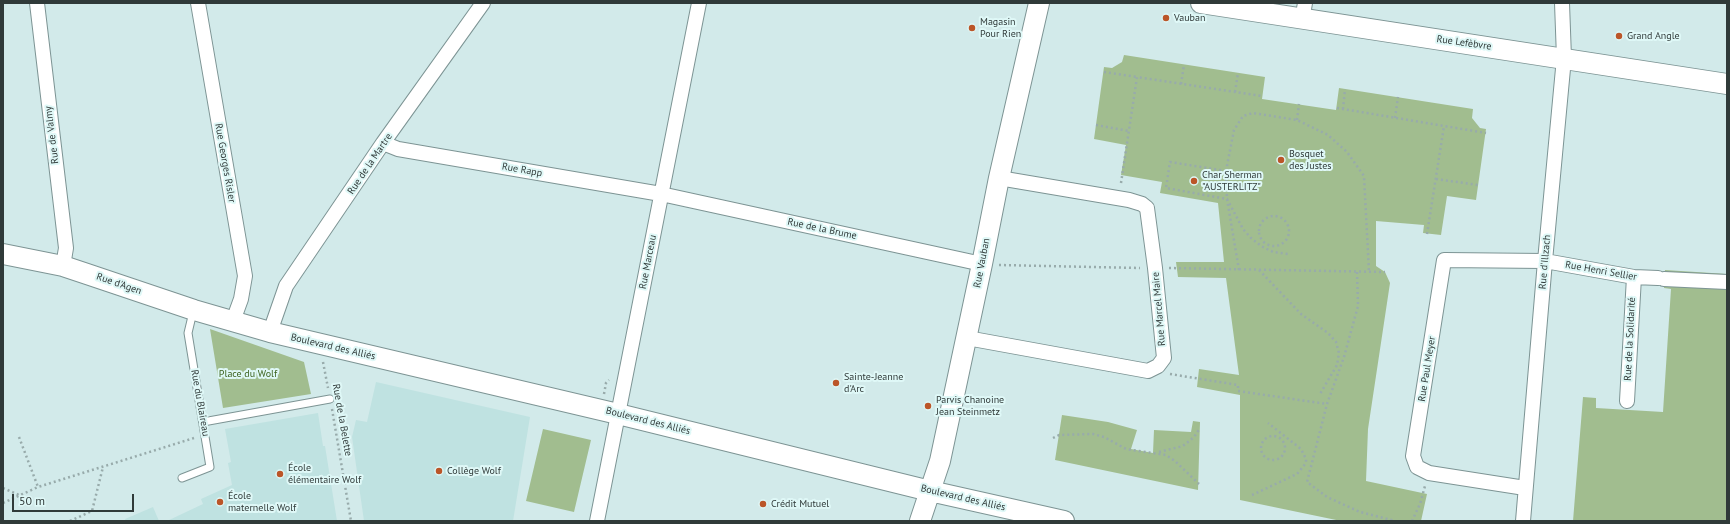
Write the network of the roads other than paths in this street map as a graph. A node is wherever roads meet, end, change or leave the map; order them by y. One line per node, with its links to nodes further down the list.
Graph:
1 (37, 3): 17 (street, Rue de Valmy)
2 (198, 3): 21 (street, Rue Georges Risler)
3 (483, 3): 11 (street, Rue de la Martre)
4 (699, 3): 13 (street, Rue Marceau)
5 (1039, 3): 12 (main road, Rue Vauban)
6 (1201, 3): 8 (main road, Rue Lefèbvre)
7 (1562, 3): 9 (street, Rue d'Illzach)
8 (1303, 11): 9 (main road, Rue Lefèbvre)
9 (1564, 58): 10 (main road, Rue Lefèbvre); 15 (street, Rue d'Illzach)
10 (1727, 84)
11 (384, 143): 13 (street, Rue Rapp); 22 (street, Rue de la Martre)
12 (999, 178): 16 (main road, Rue Vauban); 23 (street, Rue Marcel Maire)
13 (661, 194): 16 (street, Rue de la Brume); 26 (street, Rue Marceau)
14 (3, 254): 17 (main road, Rue d'Agen)
15 (1545, 261): 18 (street, Rue Henri Sellier); 29 (street, Rue d'Illzach); 29 (street, Rue Paul Meyer)
16 (982, 264): 23 (main road, Rue Vauban)
17 (63, 266): 20 (main road, Rue d'Agen)
18 (1634, 277): 19 (street, Rue Henri Sellier); 25 (street, Rue de la Solidarité)
19 (1727, 282)
20 (194, 310): 21 (main road, Rue d'Agen); 27 (lane, Rue du Blaireau)
21 (233, 321): 22 (main road, Boulevard des Alliés)
22 (270, 332): 26 (main road, Boulevard des Alliés)
23 (967, 338): 30 (main road, Rue Vauban)
24 (330, 398): 27 (lane)
25 (1627, 401)
26 (618, 414): 30 (main road, Boulevard des Alliés); 32 (street, Rue Marceau)
27 (203, 422): 28 (lane, Rue du Blaireau)
28 (182, 478)
29 (1526, 488): 34 (street, Rue d'Illzach)
30 (930, 491): 31 (main road, Boulevard des Alliés); 33 (main road, Rue Vauban)
31 (1054, 520)
32 (597, 521)
33 (920, 521)
34 (1523, 521)

